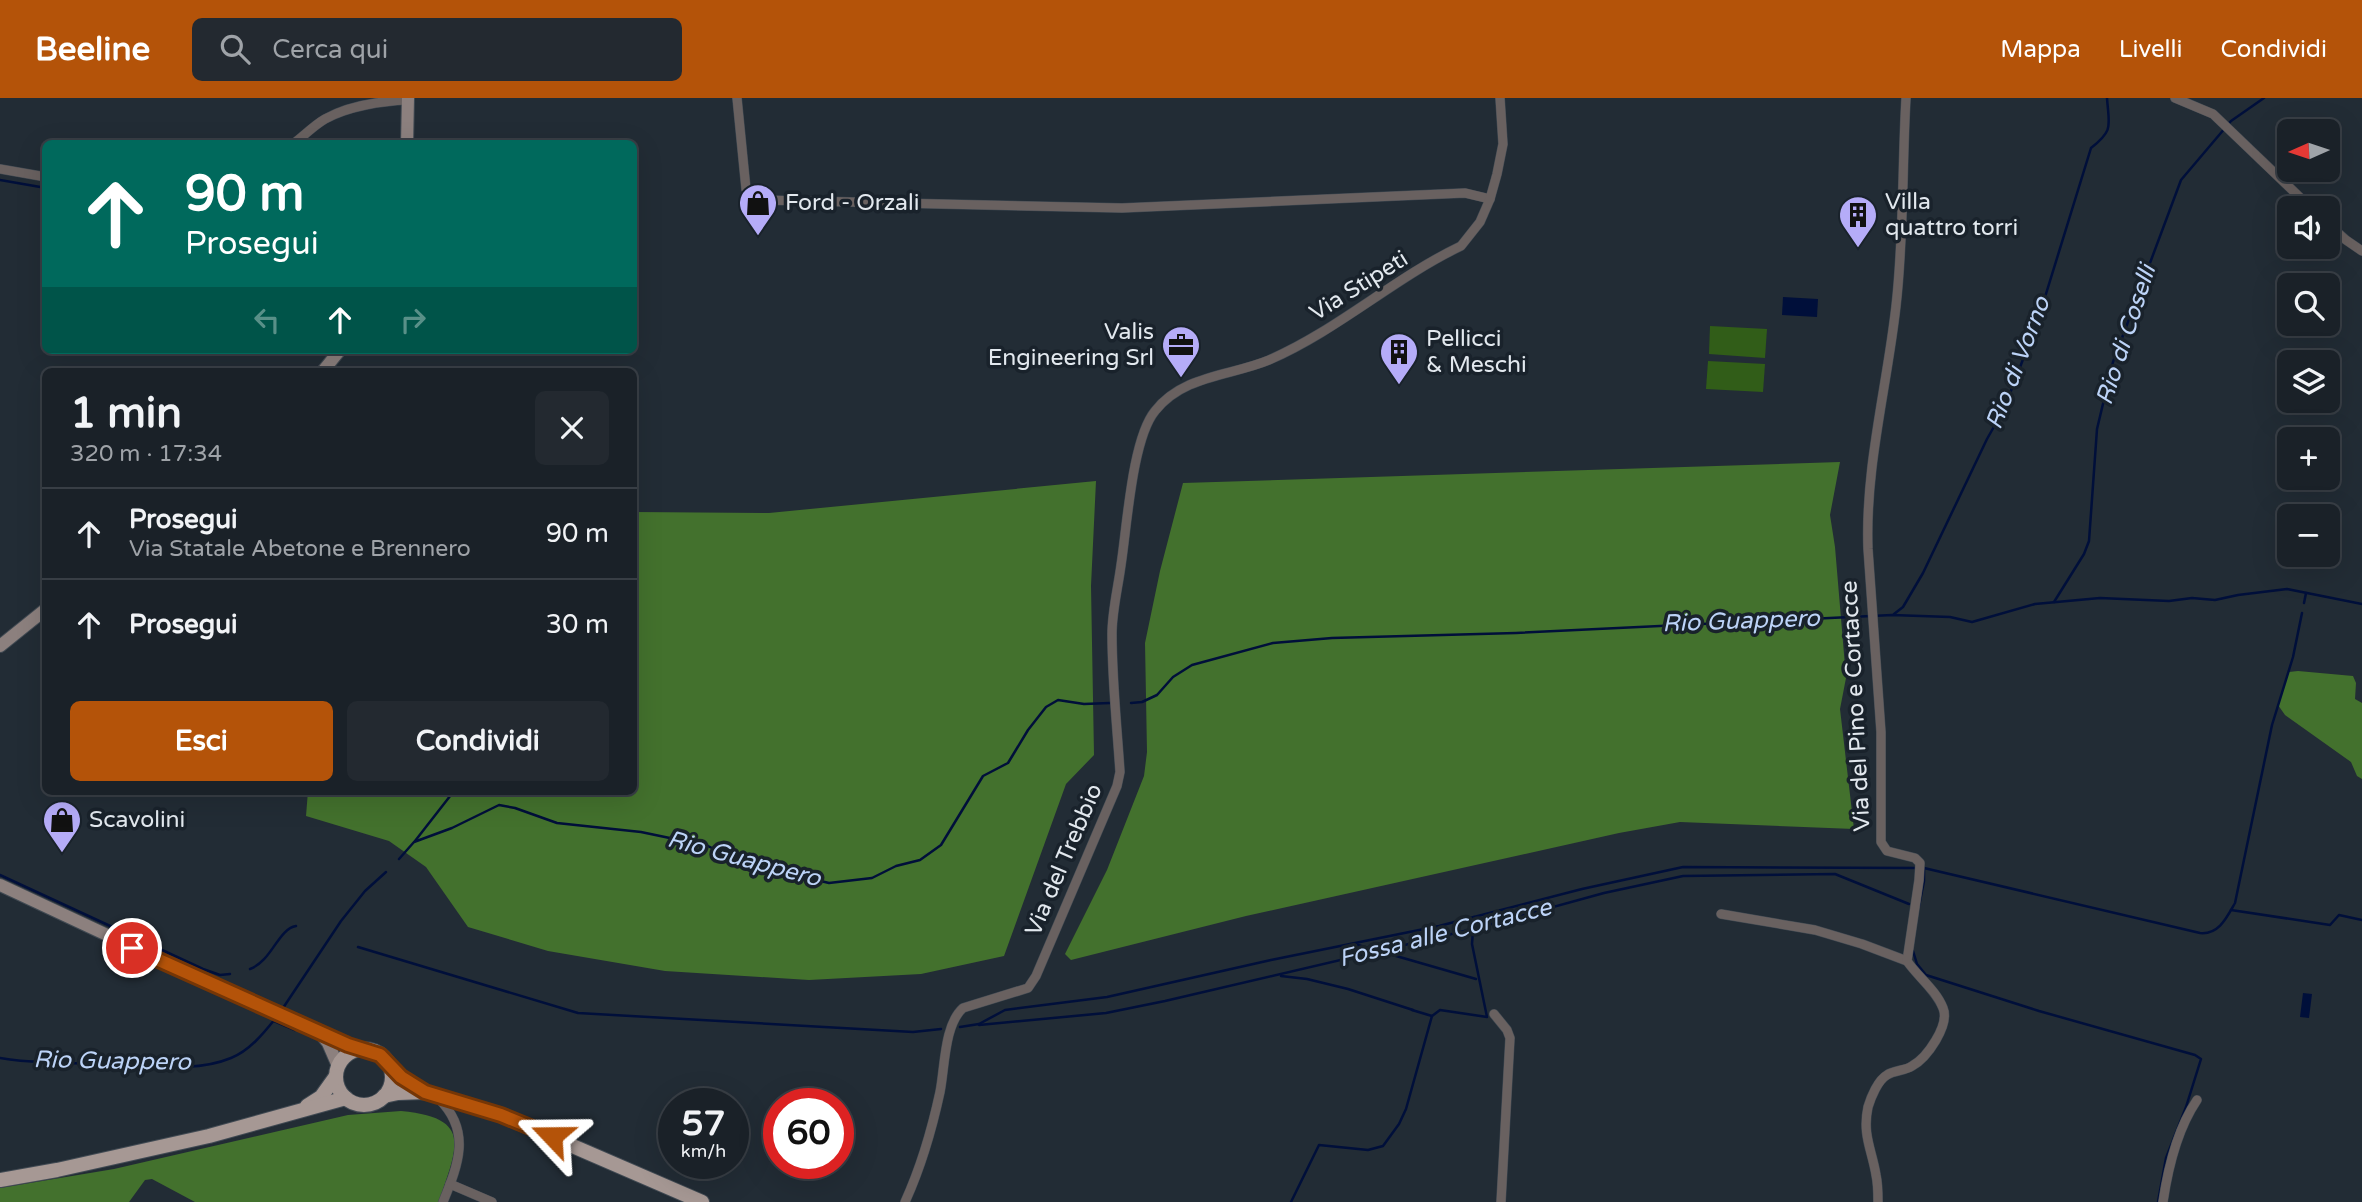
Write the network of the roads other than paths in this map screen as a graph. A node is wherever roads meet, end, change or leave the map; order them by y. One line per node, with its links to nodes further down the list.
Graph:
1 (737, 98): 11 (street)
2 (1500, 98): 11 (street, Via Stipeti)
3 (1906, 98): 21 (street, Via del Pino e Cortacce)
4 (2175, 98): 10 (street)
5 (408, 99): 6 (street); 7 (main road)
6 (298, 140)
7 (407, 140)
8 (0, 169): 9 (street)
9 (42, 176)
10 (2297, 196)
11 (1490, 199): 16 (street, Via Stipeti)
12 (2340, 234): 13 (street)
13 (2362, 251)
14 (337, 354): 15 (main road)
15 (325, 368)
16 (1143, 431): 37 (street, Via del Trebbio)
17 (42, 612): 18 (main road)
18 (0, 646)
19 (0, 885): 23 (main road)
20 (1721, 914): 21 (street)
21 (1907, 961): 39 (street)
22 (1494, 1014): 38 (street)
23 (317, 1031): 24 (main road); 26 (main road)
24 (364, 1049): 25 (main road); 26 (main road)
25 (390, 1068): 27 (main road); 28 (main road)
26 (337, 1071): 29 (main road); 31 (main road)
27 (430, 1094): 28 (main road); 33 (street); 36 (main road)
28 (384, 1096): 29 (main road)
29 (346, 1098): 31 (main road)
30 (2197, 1100): 40 (street)
31 (300, 1111): 32 (main road)
32 (0, 1180)
33 (450, 1184): 34 (street); 35 (street)
34 (443, 1202)
35 (492, 1202)
36 (702, 1202)
37 (905, 1202)
38 (1501, 1202)
39 (1878, 1202)
40 (2163, 1202)

